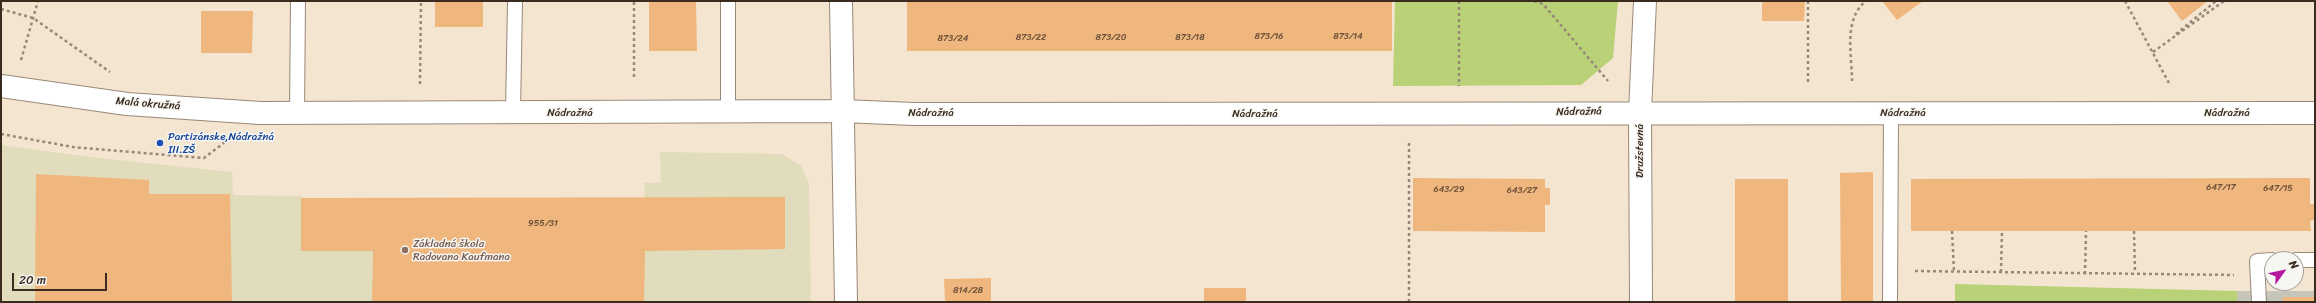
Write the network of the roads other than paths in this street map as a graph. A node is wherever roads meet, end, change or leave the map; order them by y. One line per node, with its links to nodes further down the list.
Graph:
1 (298, 1): 13 (lane)
2 (515, 1): 10 (lane)
3 (728, 1): 8 (lane)
4 (841, 1): 7 (street)
5 (1645, 1): 9 (street, Družstevná)
6 (1, 86): 13 (street, Malá okružná)
7 (843, 111): 8 (street, Nádražná); 9 (street, Nádražná); 17 (street)
8 (728, 112): 10 (street, Nádražná)
9 (1640, 112): 11 (street, Nádražná); 18 (street, Družstevná)
10 (513, 113): 13 (street, Nádražná)
11 (1891, 113): 12 (street, Nádražná); 19 (lane)
12 (2315, 113)
13 (297, 114)
14 (2264, 260): 20 (lane)
15 (2304, 260): 16 (lane)
16 (2315, 260)
17 (846, 302)
18 (1641, 302)
19 (1890, 302)
20 (2259, 302)

